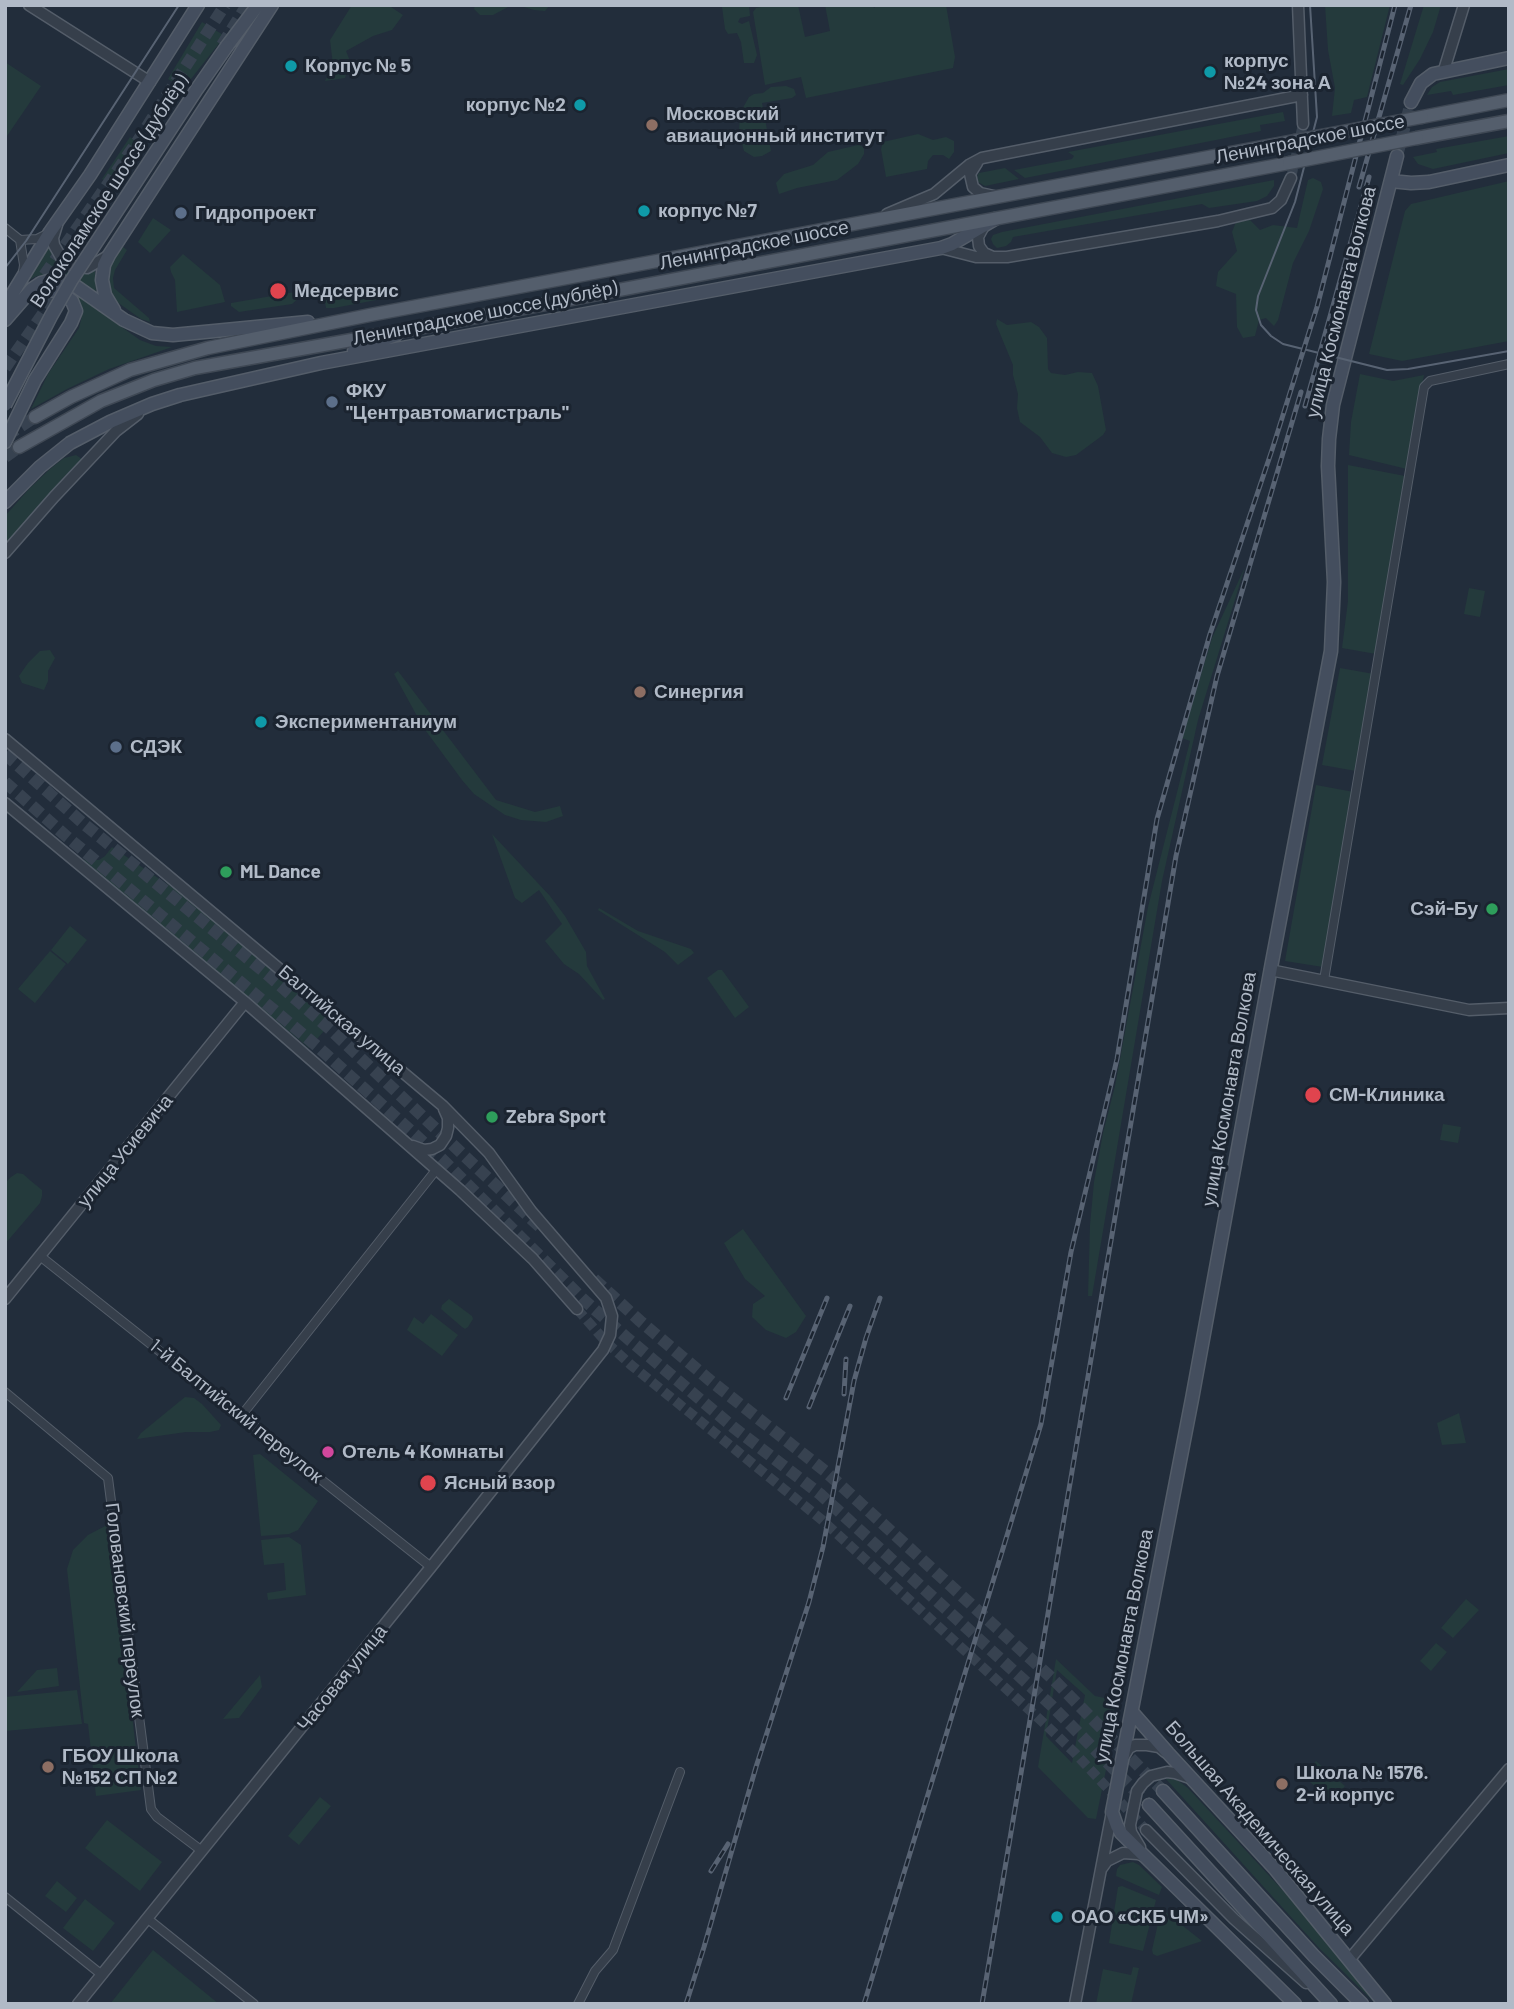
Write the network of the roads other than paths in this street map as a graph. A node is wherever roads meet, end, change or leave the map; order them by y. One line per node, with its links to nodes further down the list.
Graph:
1 (29, 5): 9 (street)
2 (198, 5): 9 (main road, Волоколамское шоссе (дублёр))
3 (258, 5): 41 (main road, Волоколамское шоссе (дублёр), bridge)
4 (272, 5): 29 (main road)
5 (1298, 5): 10 (street)
6 (1465, 5): 8 (street)
7 (1509, 58): 8 (main road)
8 (1444, 70): 12 (main road)
9 (149, 82): 21 (main road, Волоколамское шоссе (дублёр))
10 (1302, 95): 14 (street); 16 (street)
11 (1509, 100): 20 (main road, Ленинградское шоссе, bridge)
12 (1411, 102)
13 (1509, 121): 22 (main road, Ленинградское шоссе, bridge)
14 (1303, 124)
15 (1397, 156): 19 (main road, улица Космонавта Волкова)
16 (982, 158): 20 (street); 23 (street)
17 (1509, 165): 19 (main road)
18 (1291, 178): 30 (street)
19 (1391, 181): 49 (main road, улица Космонавта Волкова)
20 (1002, 197): 23 (main road, Ленинградское шоссе)
21 (60, 219): 26 (main road, Волоколамское шоссе (дублёр)); 29 (street)
22 (996, 219): 24 (main road, Ленинградское шоссе (дублёр)); 37 (main road, Ленинградское шоссе)
23 (861, 224): 34 (main road, Ленинградское шоссе)
24 (984, 226): 28 (main road, Ленинградское шоссе (дублёр)); 30 (street)
25 (5, 229): 27 (street)
26 (50, 232): 27 (street); 31 (main road, Волоколамское шоссе (дублёр))
27 (20, 240): 31 (street)
28 (941, 248): 30 (street); 38 (main road, Ленинградское шоссе (дублёр))
29 (109, 255): 35 (main road)
30 (999, 257)
31 (22, 276): 33 (main road, Волоколамское шоссе (дублёр))
32 (25, 296): 35 (main road); 36 (main road); 43 (main road)
33 (5, 306)
34 (370, 315): 35 (main road); 42 (main road, Ленинградское шоссе)
35 (118, 316)
36 (5, 320)
37 (413, 329): 38 (main road); 44 (main road, Ленинградское шоссе)
38 (321, 363): 40 (main road, Ленинградское шоссе (дублёр))
39 (1509, 364): 50 (street)
40 (152, 404): 45 (main road, Ленинградское шоссе (дублёр)); 46 (street)
41 (5, 405)
42 (35, 417)
43 (5, 442)
44 (19, 447)
45 (5, 502)
46 (5, 553)
47 (5, 739): 53 (street, Балтийская улица)
48 (5, 803): 51 (street)
49 (1270, 971): 50 (street); 63 (main road, улица Космонавта Волкова)
50 (1324, 980): 52 (street)
51 (245, 1002): 54 (street); 56 (street, улица Усиевича)
52 (1509, 1008)
53 (443, 1106): 54 (street); 59 (street, Балтийская улица)
54 (406, 1143): 55 (street)
55 (436, 1170): 58 (street); 61 (street)
56 (40, 1256): 57 (street, улица Усиевича); 61 (street, 1-й Балтийский переулок)
57 (5, 1299)
58 (577, 1309)
59 (603, 1350): 62 (street, Часовая улица)
60 (5, 1392): 73 (street, Головановский переулок)
61 (241, 1416): 62 (street, 1-й Балтийский переулок)
62 (431, 1567): 73 (street, Часовая улица)
63 (1132, 1712): 64 (main road, Большая Академическая улица); 65 (main road, улица Космонавта Волкова)
64 (1168, 1753): 65 (street); 68 (main road, Большая Академическая улица)
65 (1122, 1761): 71 (main road, улица Космонавта Волкова)
66 (1509, 1769): 78 (street)
67 (680, 1772): 82 (street)
68 (1195, 1782): 74 (street); 78 (main road, Большая Академическая улица)
69 (1163, 1791): 86 (main road)
70 (1149, 1805): 85 (main road)
71 (1112, 1812): 74 (main road); 75 (street, улица Космонавта Волкова)
72 (1146, 1830): 85 (street)
73 (202, 1851): 77 (street, Часовая улица)
74 (1148, 1858): 75 (street); 84 (main road)
75 (1101, 1868): 83 (street, улица Космонавта Волкова)
76 (5, 1897): 79 (street)
77 (148, 1919): 79 (street, Часовая улица); 81 (street)
78 (1349, 1959): 87 (main road, Большая Академическая улица)
79 (102, 1975): 80 (street, Часовая улица)
80 (78, 2004)
81 (254, 2004)
82 (579, 2004)
83 (1075, 2004)
84 (1295, 2004)
85 (1331, 2004)
86 (1362, 2004)
87 (1385, 2004)

